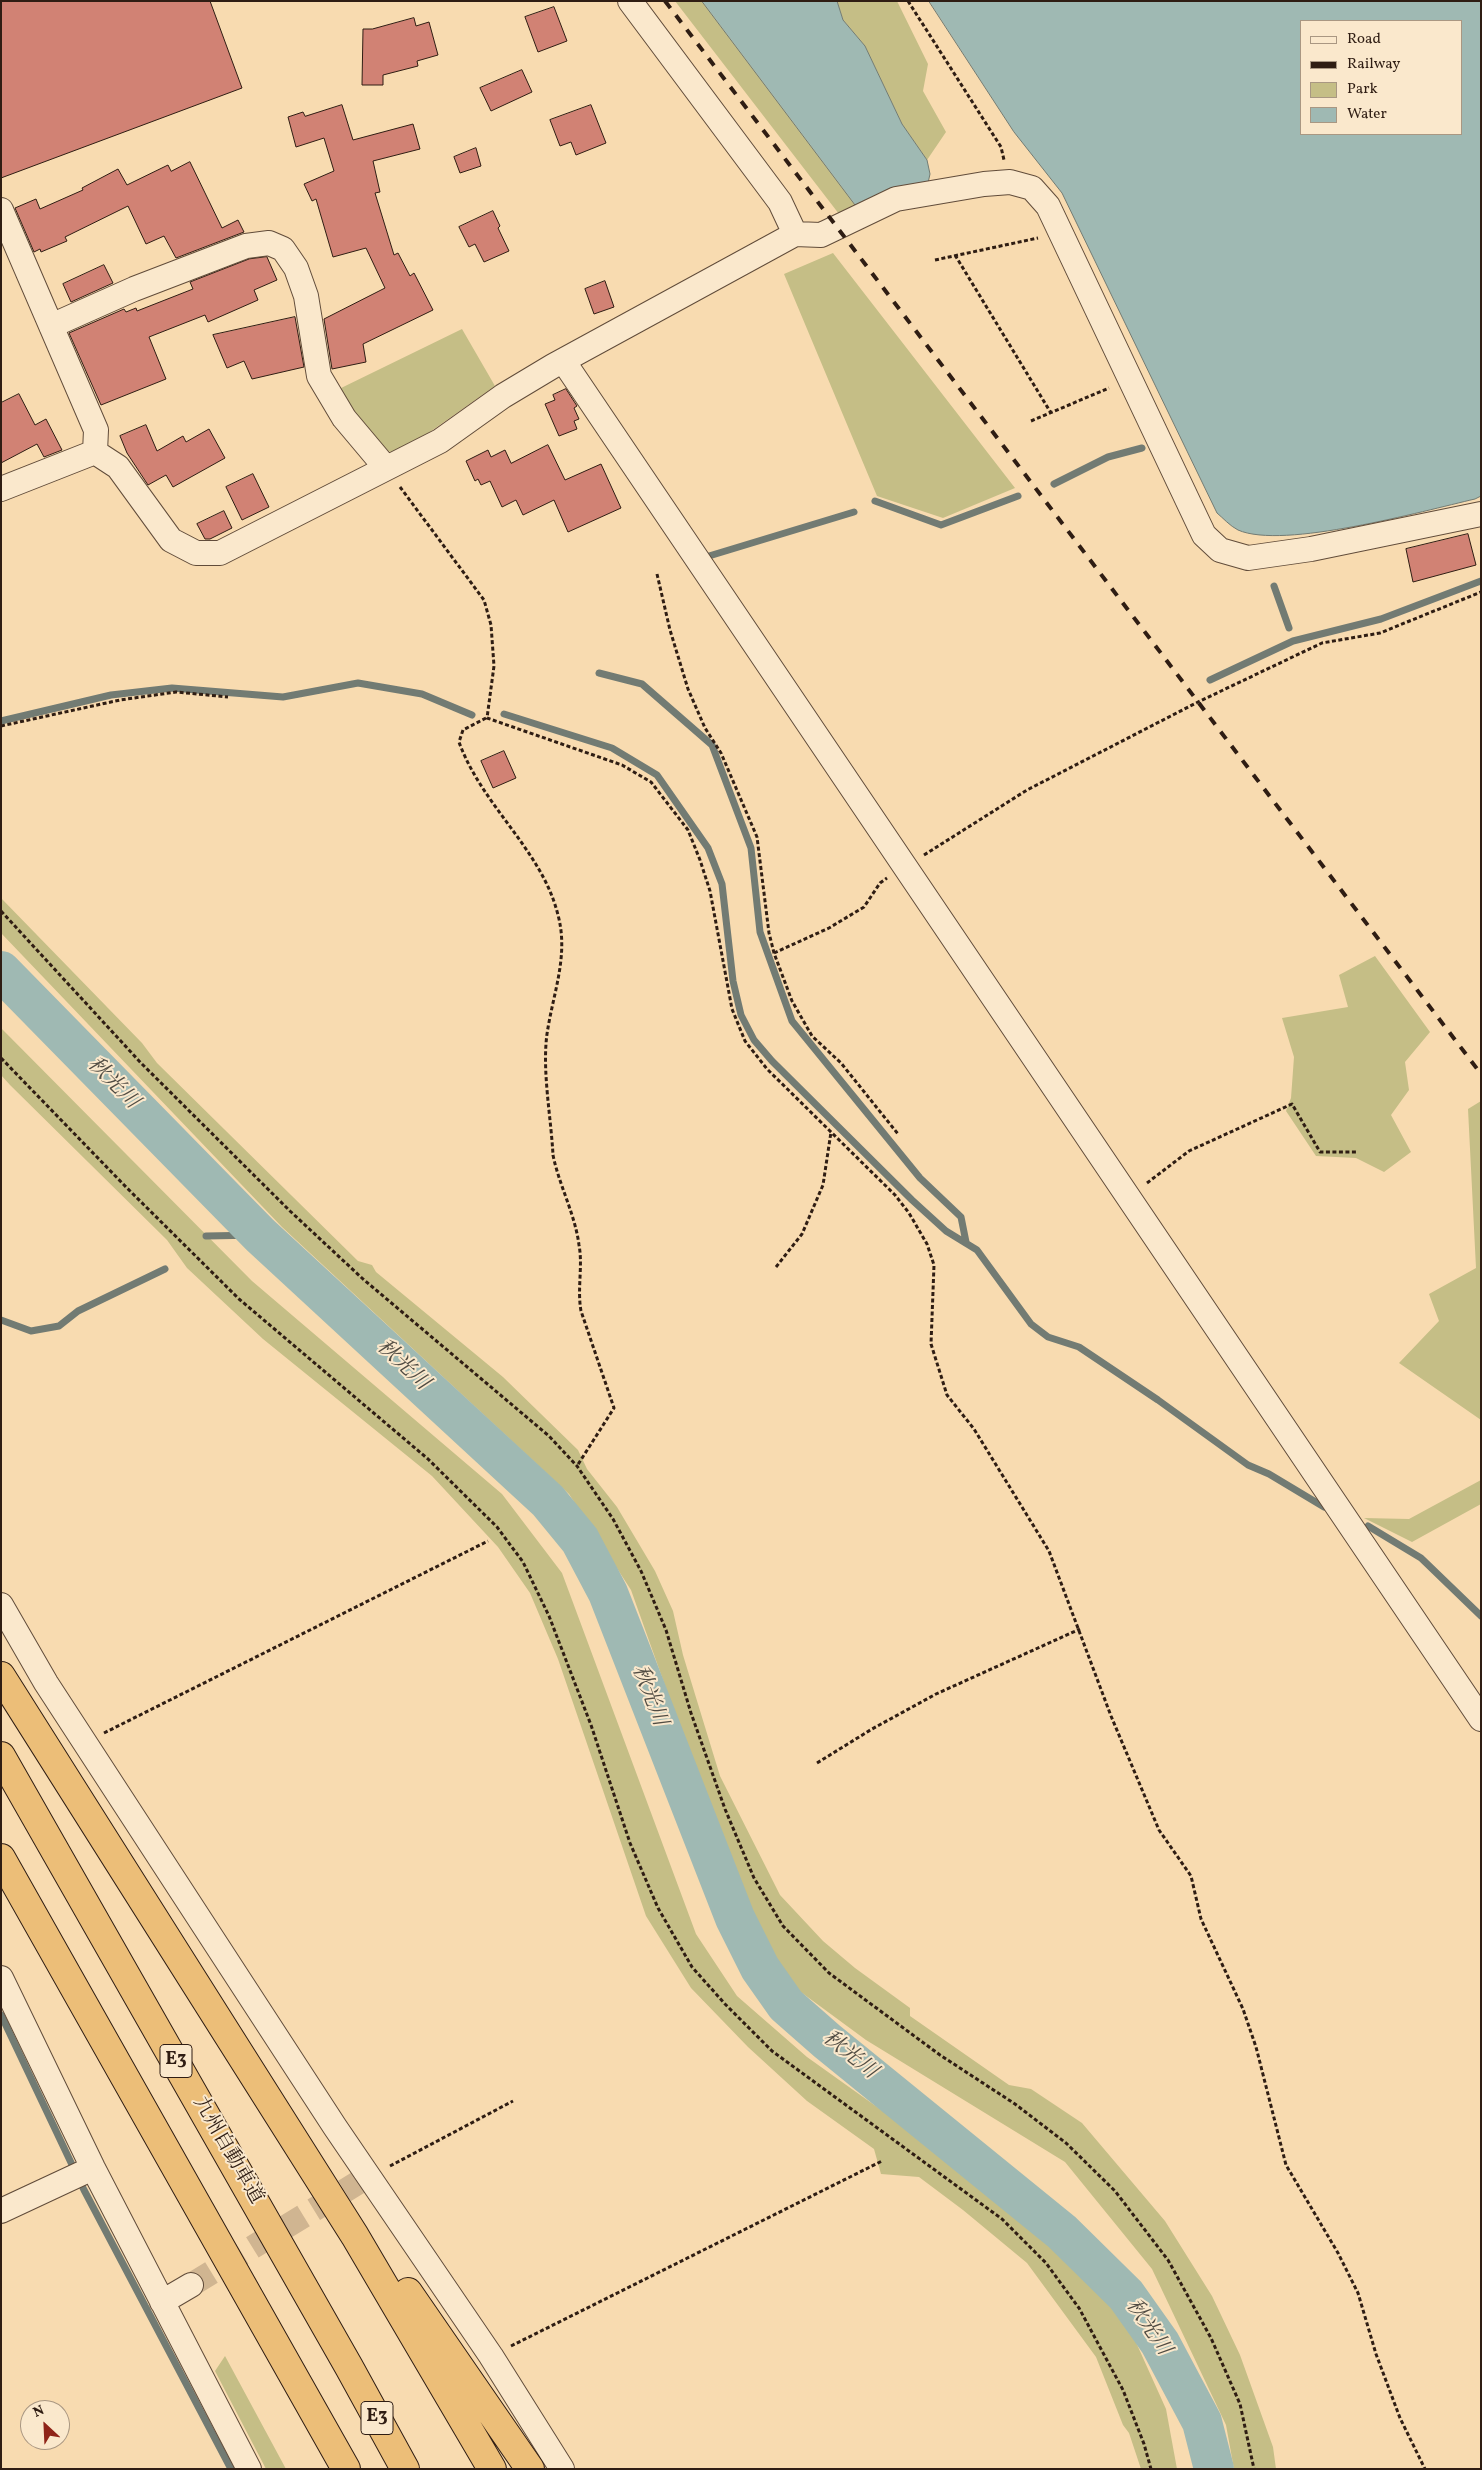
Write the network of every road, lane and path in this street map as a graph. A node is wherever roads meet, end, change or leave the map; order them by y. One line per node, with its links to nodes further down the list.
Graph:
1 (630, 1): 5 (street)
2 (908, 1): 3 (path)
3 (1010, 182): 5 (street); 6 (street)
4 (1, 210): 9 (street)
5 (795, 234): 10 (street)
6 (1061, 234): 7 (path); 11 (street)
7 (955, 255): 8 (path); 12 (path)
8 (935, 260)
9 (51, 326): 14 (street); 15 (street)
10 (564, 362): 15 (street); 23 (street)
11 (1129, 379): 12 (path); 17 (street)
12 (1051, 412): 13 (path)
13 (1031, 421)
14 (95, 452): 15 (street); 16 (street)
15 (386, 468): 21 (path)
16 (1, 489)
17 (1478, 520)
18 (657, 574): 25 (path)
19 (1481, 592): 23 (path)
20 (228, 697): 22 (path)
21 (486, 718): 27 (path); 32 (path)
22 (1, 726)
23 (906, 866): 25 (path); 30 (street)
24 (1, 911): 32 (path)
25 (774, 954): 28 (path)
26 (1, 1058): 62 (path)
27 (831, 1132): 31 (path); 35 (path)
28 (898, 1134)
29 (1358, 1152): 30 (path)
30 (1129, 1196): 37 (street)
31 (776, 1267)
32 (577, 1466): 63 (path)
33 (488, 1541): 38 (path)
34 (1, 1606): 38 (street)
35 (1080, 1629): 40 (path); 64 (path)
36 (1, 1676): 43 (highway)
37 (1481, 1719)
38 (85, 1742): 48 (street)
39 (1, 1756): 53 (highway, 九州自動車道 / E3)
40 (817, 1762)
41 (1, 1858): 44 (highway, E3)
42 (1, 1978): 47 (street)
43 (225, 2028): 59 (highway); 60 (highway)
44 (130, 2083): 55 (highway); 56 (highway, E3)
45 (513, 2101): 48 (path)
46 (882, 2161): 52 (path)
47 (93, 2168): 49 (street); 51 (street)
48 (365, 2179): 52 (street)
49 (1, 2211)
50 (191, 2285): 51 (street)
51 (162, 2302): 54 (street)
52 (490, 2356): 61 (street)
53 (349, 2367): 57 (highway, 九州自動車道 / E3); 58 (highway)
54 (249, 2469)
55 (327, 2469)
56 (346, 2469)
57 (405, 2469)
58 (414, 2469)
59 (492, 2469)
60 (530, 2469)
61 (562, 2469)
62 (1151, 2469)
63 (1254, 2469)
64 (1425, 2469)

